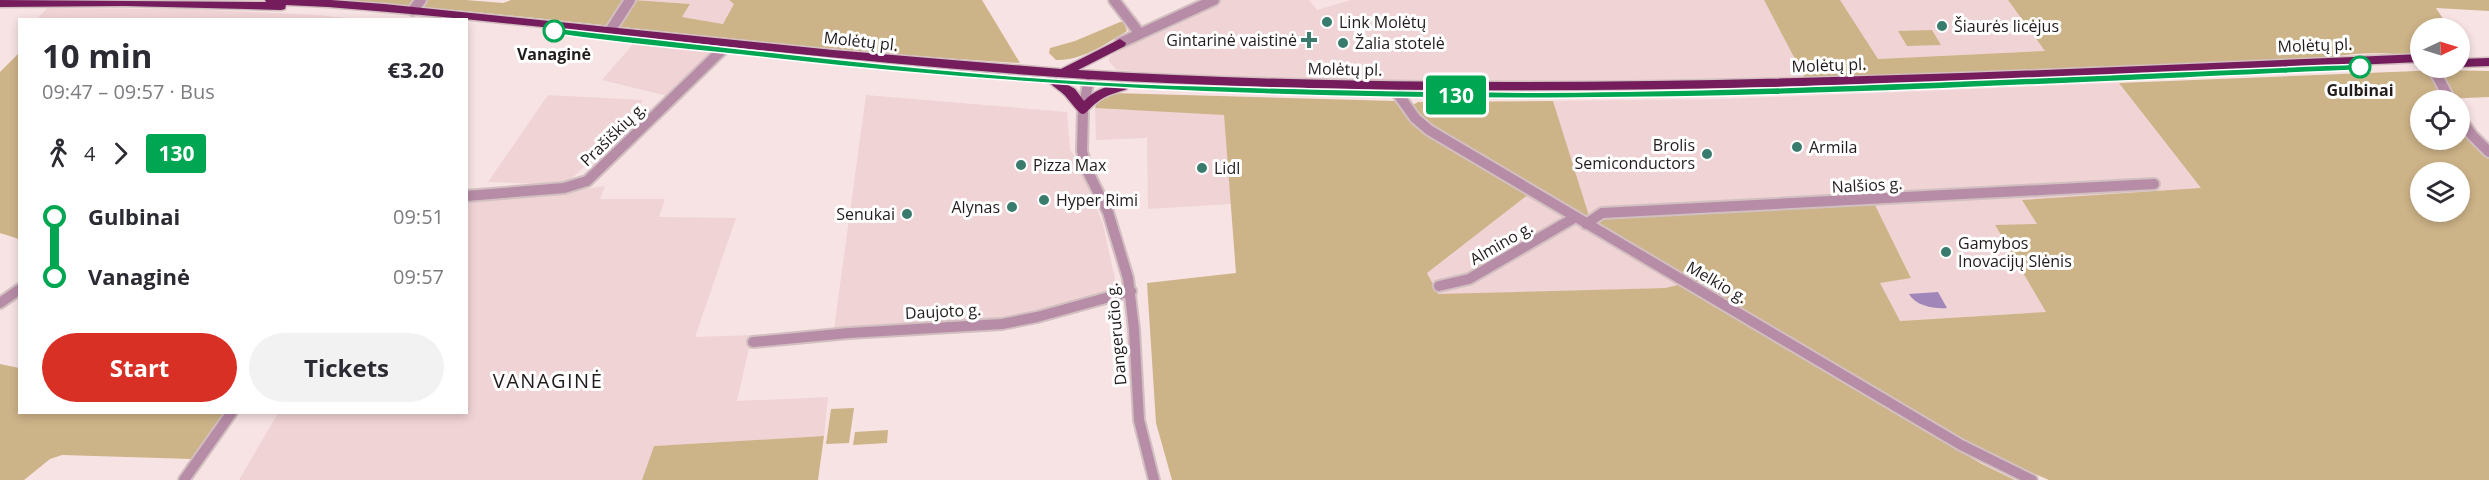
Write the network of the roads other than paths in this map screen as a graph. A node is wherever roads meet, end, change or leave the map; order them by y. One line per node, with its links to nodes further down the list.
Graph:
1 (271, 0): 6 (highway, Molėtų pl.)
2 (630, 0): 9 (street)
3 (1114, 0): 10 (street)
4 (1214, 0): 10 (street)
5 (0, 3): 6 (highway, Molėtų pl.)
6 (412, 11): 7 (highway, Molėtų pl.); 9 (highway, Molėtų pl.)
7 (441, 18)
8 (468, 21): 12 (highway, Molėtų pl.)
9 (610, 31): 20 (highway, Molėtų pl.)
10 (1140, 34): 11 (street)
11 (1120, 43): 14 (highway)
12 (723, 49): 20 (highway, Molėtų pl.); 28 (street, Prašiškių g.)
13 (2489, 55): 15 (highway)
14 (1103, 56): 20 (highway); 21 (highway); 22 (highway)
15 (2470, 56)
16 (2410, 58): 22 (highway, Molėtų pl.)
17 (2489, 62): 18 (highway)
18 (2470, 63)
19 (2410, 65): 23 (highway, Molėtų pl.)
20 (1059, 79): 21 (highway, Molėtų pl.); 24 (highway)
21 (1091, 81): 22 (highway, Molėtų pl.); 24 (street, Dangeručio g.)
22 (1123, 81): 23 (highway, Molėtų pl.); 24 (highway)
23 (1398, 94): 29 (street, Melkio g.)
24 (1083, 110): 33 (street, Dangeručio g.)
25 (2470, 132): 26 (street)
26 (2489, 152)
27 (2154, 184): 30 (street, Nalšios g.)
28 (468, 196)
29 (1574, 218): 30 (street, Melkio g.); 31 (street, Almino g.)
30 (1586, 224): 39 (street, Melkio g.)
31 (1439, 286)
32 (18, 290): 34 (street)
33 (1131, 291): 35 (street, Daujoto g.); 38 (street, Dangeručio g.)
34 (0, 303)
35 (753, 342)
36 (231, 414): 37 (street)
37 (184, 480)
38 (1154, 480)
39 (2032, 480)

